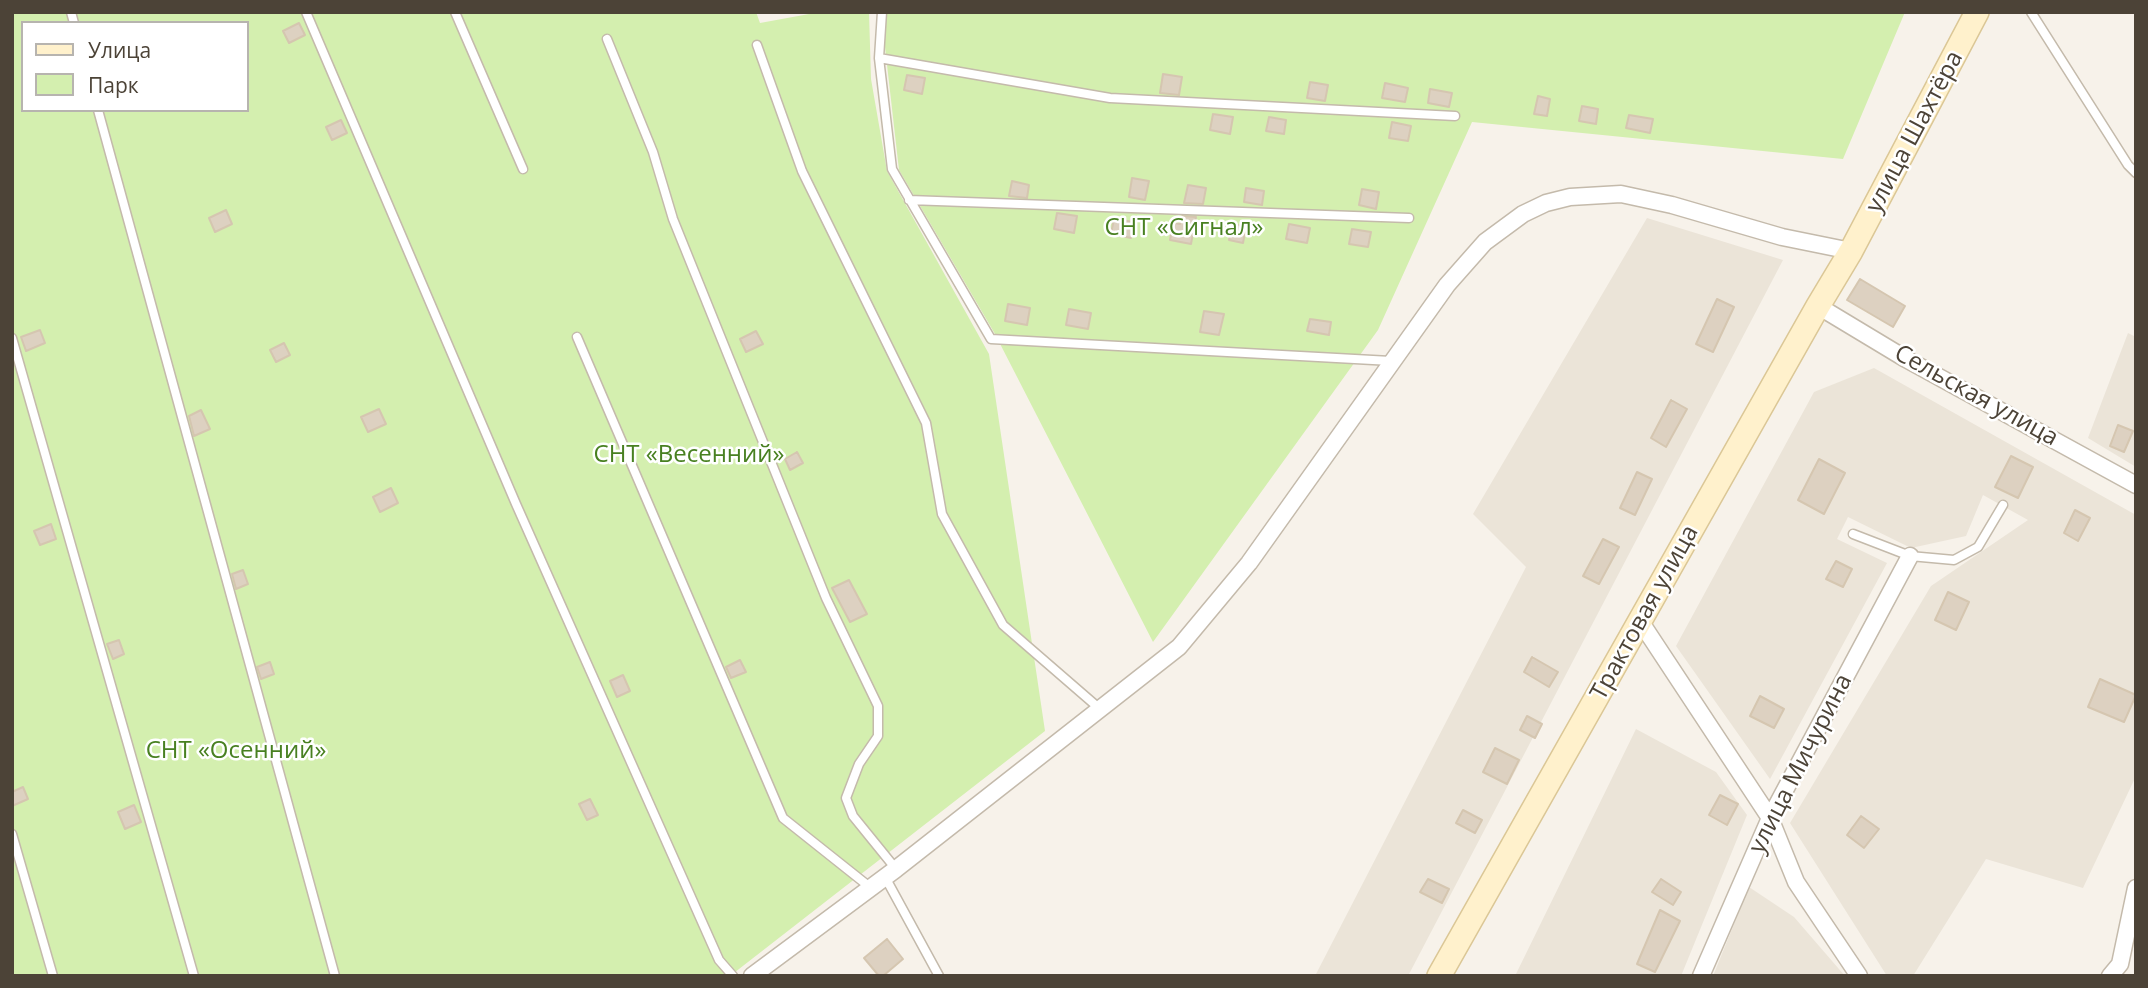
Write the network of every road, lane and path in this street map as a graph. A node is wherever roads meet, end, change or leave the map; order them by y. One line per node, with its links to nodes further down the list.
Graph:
1 (306, 12): 34 (lane)
2 (455, 12): 11 (lane)
3 (882, 12): 8 (lane)
4 (1977, 12): 15 (main road, улица Шахтёра)
5 (2031, 12): 12 (lane)
6 (607, 39): 28 (lane)
7 (757, 45): 25 (lane)
8 (878, 58): 10 (lane); 13 (lane)
9 (99, 112): 33 (lane)
10 (1455, 116)
11 (523, 169)
12 (2136, 173)
13 (909, 200): 14 (lane); 19 (lane)
14 (1409, 218)
15 (1852, 251): 16 (main road, Трактовая улица); 19 (street)
16 (1818, 306): 20 (street, Сельская улица); 24 (main road, Трактовая улица)
17 (577, 337): 29 (lane)
18 (12, 338): 32 (lane)
19 (1391, 361): 25 (street)
20 (2136, 485)
21 (2003, 505): 23 (lane)
22 (1853, 534): 23 (lane)
23 (1910, 556): 26 (street, улица Мичурина)
24 (1640, 621): 26 (street); 37 (main road, Трактовая улица)
25 (1100, 709): 28 (street)
26 (1770, 818): 38 (street, улица Мичурина); 39 (street)
27 (12, 834): 31 (lane)
28 (890, 873): 29 (street); 36 (lane)
29 (871, 888): 35 (street)
30 (2136, 888): 40 (street)
31 (53, 976)
32 (194, 976)
33 (335, 976)
34 (733, 976)
35 (752, 976)
36 (939, 976)
37 (1439, 976)
38 (1701, 976)
39 (1859, 976)
40 (2110, 976)

